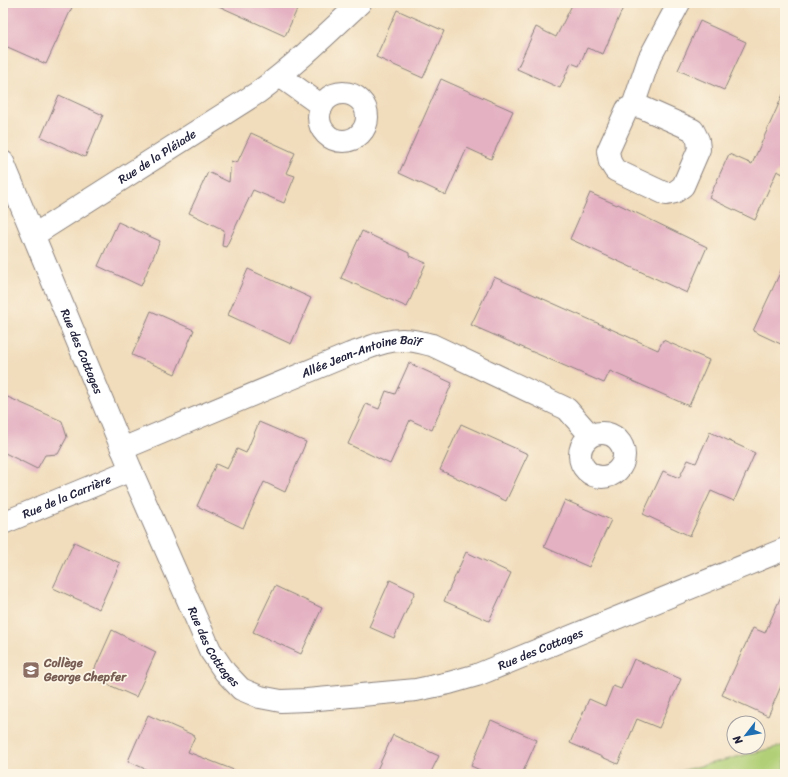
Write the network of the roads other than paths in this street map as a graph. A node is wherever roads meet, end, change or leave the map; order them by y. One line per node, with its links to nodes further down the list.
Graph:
1 (360, 3): 3 (street, Rue de la Pléiade)
2 (679, 3): 5 (street)
3 (280, 76): 4 (street); 7 (street, Rue de la Pléiade)
4 (322, 106)
5 (633, 106)
6 (3, 162): 7 (street, Rue des Cottages)
7 (34, 235): 9 (street, Rue des Cottages)
8 (590, 436): 9 (street, Allée Jean-Antoine Baïf)
9 (122, 449): 10 (street, Rue des Cottages)
10 (131, 470): 11 (street, Rue de la Carrière); 12 (street, Rue des Cottages)
11 (3, 523)
12 (785, 549)

